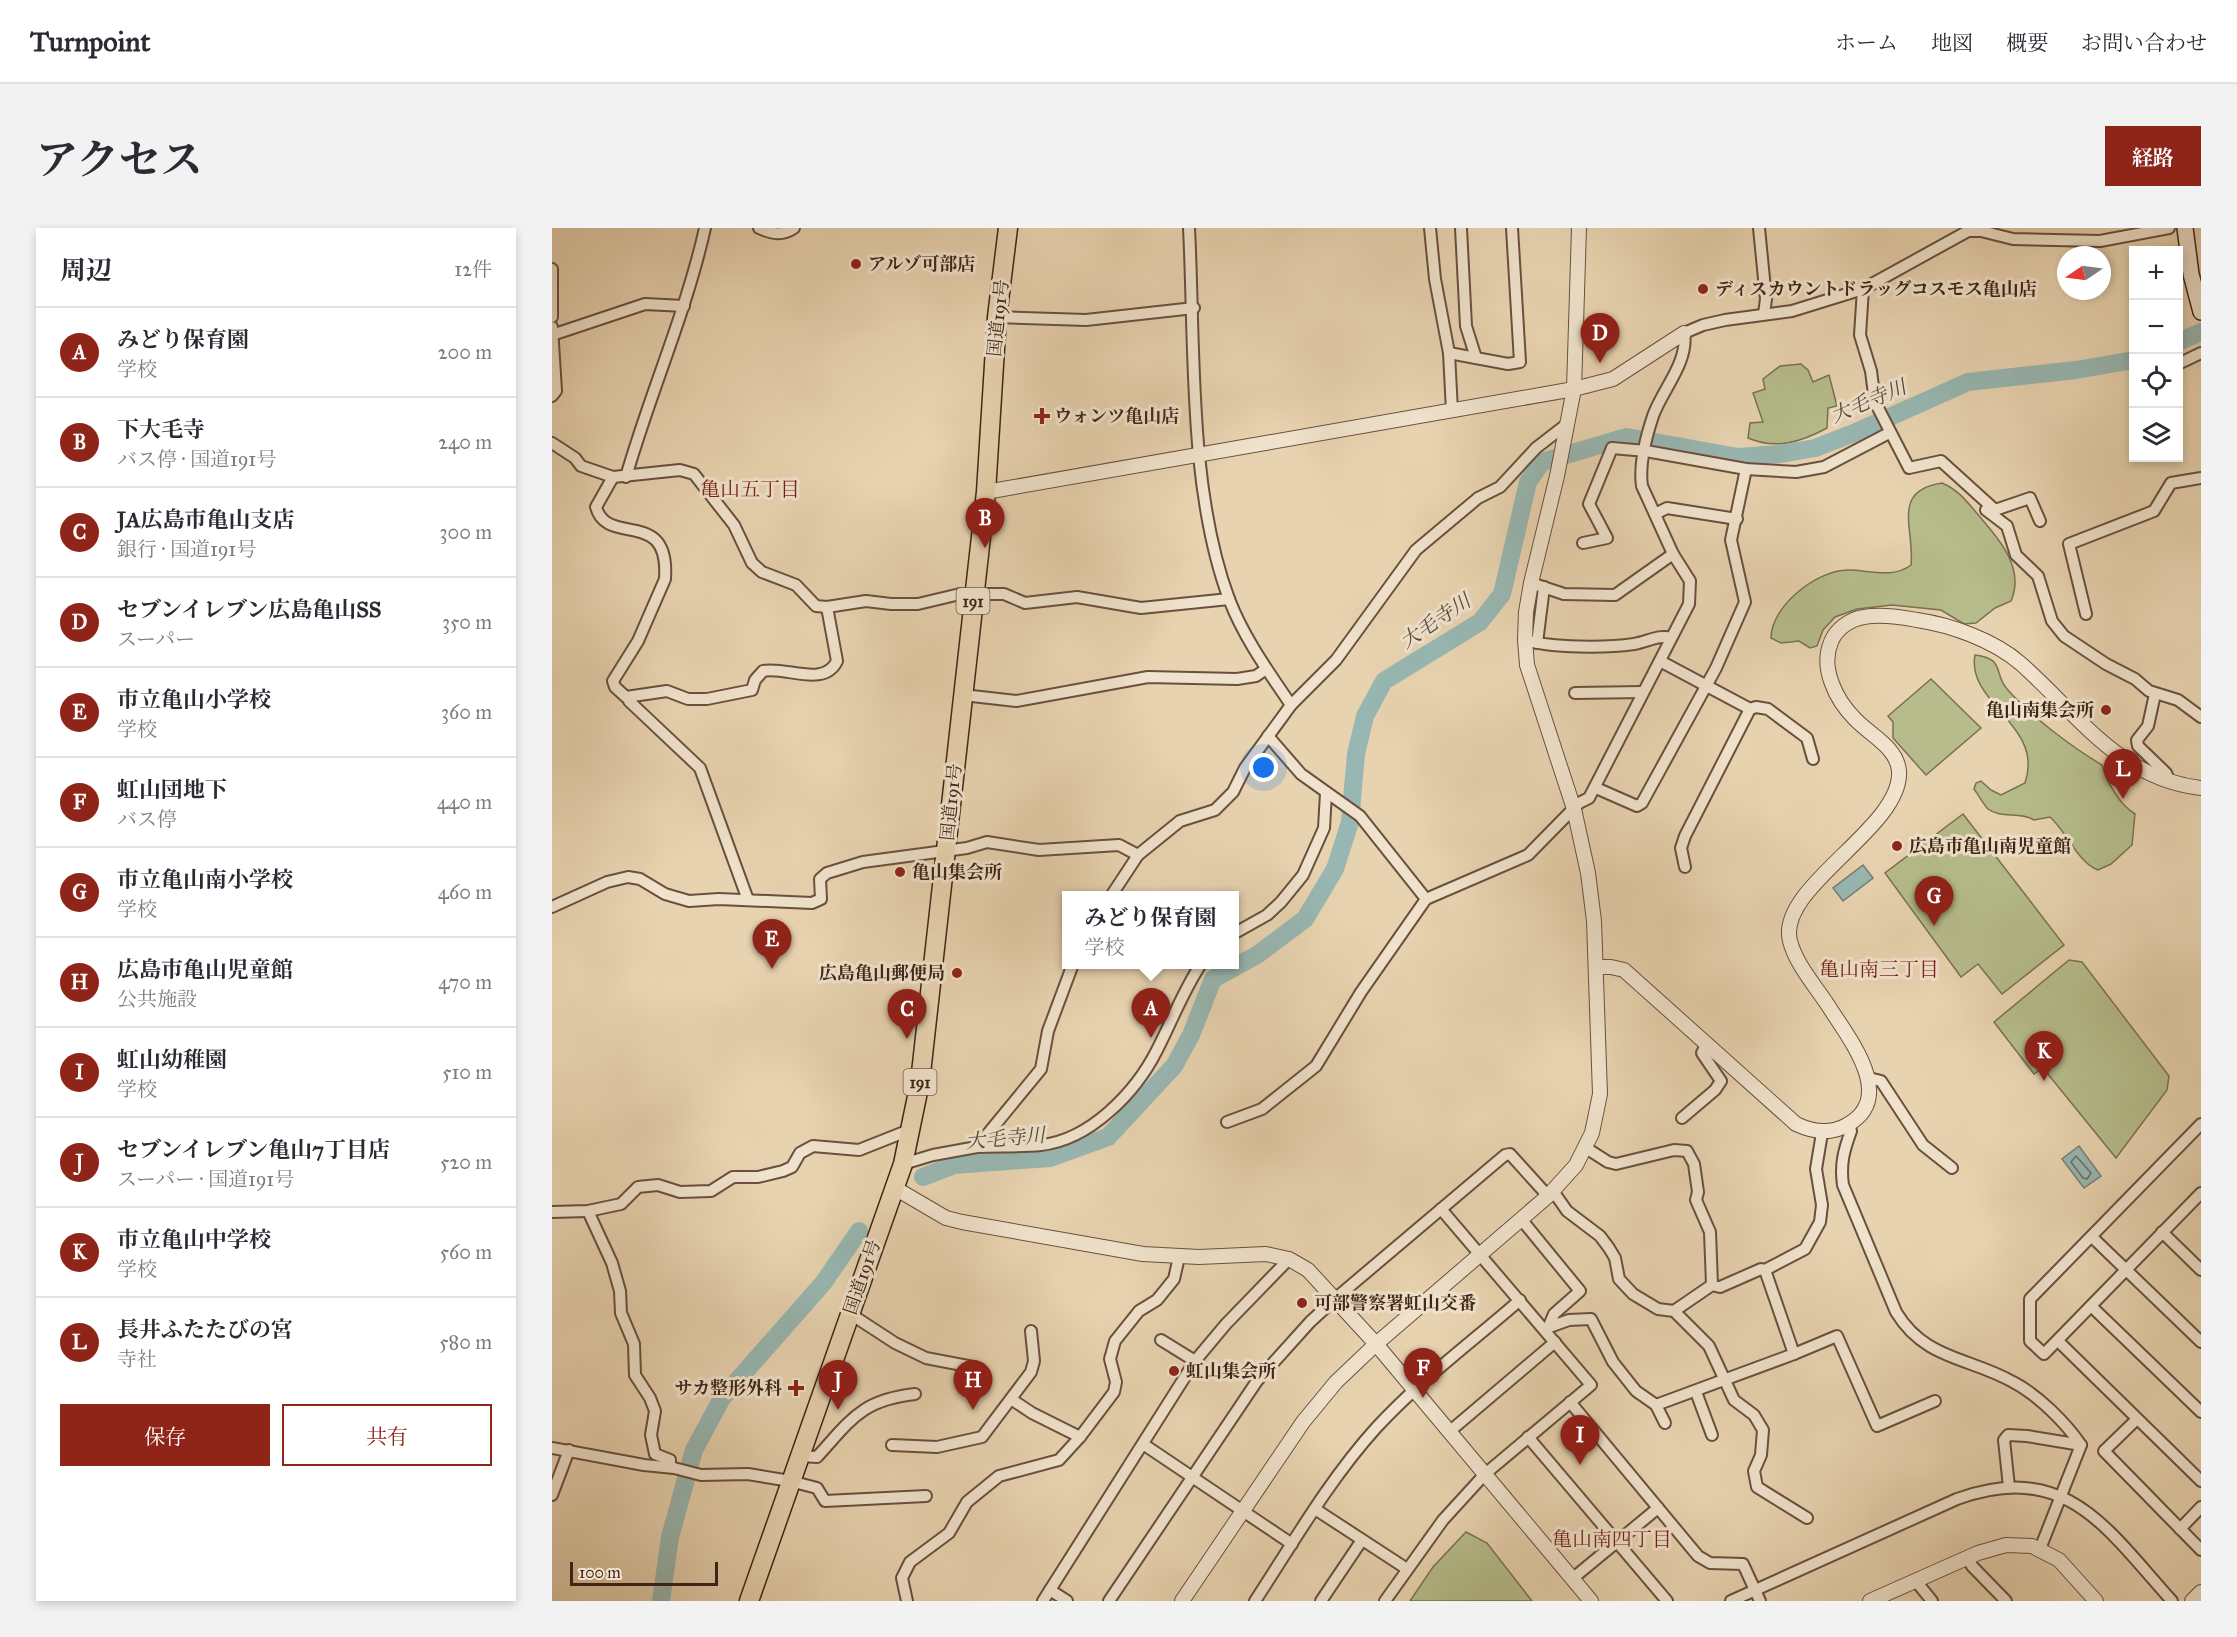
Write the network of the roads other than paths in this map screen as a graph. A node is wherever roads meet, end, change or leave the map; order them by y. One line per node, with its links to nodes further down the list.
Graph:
1 (705, 228): 18 (street)
2 (759, 228): 3 (street)
3 (794, 228)
4 (1008, 228): 23 (highway, 国道191号 / 191)
5 (1189, 228): 19 (street)
6 (1430, 228): 27 (street)
7 (1461, 228): 29 (street)
8 (1512, 228): 29 (street)
9 (1579, 228): 31 (street)
10 (1759, 228): 21 (street)
11 (2053, 228): 14 (street)
12 (2169, 228): 14 (street)
13 (2185, 228): 16 (main road); 20 (main road)
14 (2053, 241): 17 (street)
15 (552, 269): 22 (street)
16 (2201, 277)
17 (1863, 289): 21 (street); 35 (street)
18 (684, 306): 26 (street); 41 (street)
19 (1194, 308): 23 (street); 38 (street)
20 (2201, 312)
21 (1764, 314): 25 (street)
22 (552, 317)
23 (998, 317): 43 (highway, 国道191号 / 191)
24 (552, 327): 26 (street)
25 (1684, 333): 31 (street); 37 (street)
26 (552, 335): 32 (street)
27 (1449, 353): 29 (street); 33 (street)
28 (2201, 353): 30 (street)
29 (1476, 358)
30 (2183, 362)
31 (1574, 389): 33 (street); 34 (street)
32 (552, 396)
33 (1452, 411): 38 (street)
34 (1566, 428): 50 (street); 65 (street)
35 (1888, 431): 39 (street); 44 (street)
36 (552, 443): 40 (street)
37 (1646, 448): 39 (street); 45 (street); 48 (street)
38 (1201, 455): 43 (street); 52 (street)
39 (1746, 469): 46 (street)
40 (613, 477): 41 (street); 53 (street)
41 (626, 477): 53 (street)
42 (2201, 478): 54 (street)
43 (986, 492): 51 (highway, 国道191号 / 191)
44 (1981, 500): 47 (street); 62 (street)
45 (1655, 514): 46 (street); 49 (street)
46 (1737, 519): 59 (street)
47 (2040, 521)
48 (1583, 543)
49 (1673, 554): 50 (street); 55 (street)
50 (1537, 585): 56 (street)
51 (974, 594): 52 (street); 53 (street); 63 (highway, 国道191号 / 191)
52 (1229, 599): 58 (street)
53 (827, 607)
54 (2086, 614)
55 (1671, 639): 56 (street); 57 (street)
56 (1531, 642): 74 (street)
57 (1660, 661): 59 (street); 61 (street)
58 (1266, 669): 63 (street); 65 (street)
59 (1706, 685): 66 (street); 71 (street)
60 (1575, 693): 61 (street)
61 (1643, 693): 71 (street)
62 (2155, 694): 67 (street); 70 (street)
63 (963, 695): 75 (highway, 国道191号 / 191)
64 (629, 700): 80 (street)
65 (1291, 705): 68 (street)
66 (1750, 709): 69 (street); 77 (street)
67 (2201, 717)
68 (1268, 736): 73 (street); 76 (street)
69 (1813, 759)
70 (2170, 782): 72 (street); 87 (street)
71 (1596, 788): 74 (street)
72 (2201, 788)
73 (1329, 795): 79 (street); 82 (street)
74 (1574, 809): 79 (street); 83 (street)
75 (946, 849): 76 (street); 80 (street); 92 (highway, 国道191号 / 191)
76 (1138, 855): 78 (street)
77 (1685, 867)
78 (1114, 891)
79 (1426, 899): 89 (street)
80 (748, 900): 81 (street)
81 (552, 907)
82 (1239, 931)
83 (1596, 967): 86 (street); 95 (street)
84 (1071, 969): 94 (street)
85 (1198, 969): 94 (street)
86 (1706, 1045): 88 (street); 93 (street)
87 (1869, 1078): 91 (street); 97 (street)
88 (1682, 1118)
89 (1227, 1122)
90 (2201, 1124): 106 (street)
91 (1849, 1125): 93 (street); 146 (street)
92 (912, 1129): 96 (highway, 国道191号 / 191); 102 (street)
93 (1822, 1133): 110 (street)
94 (976, 1147): 96 (street)
95 (1586, 1149): 99 (street); 113 (street)
96 (903, 1164): 98 (highway, 国道191号 / 191)
97 (1952, 1168)
98 (893, 1188): 108 (street); 118 (highway, 国道191号 / 191)
99 (1550, 1194): 101 (street); 104 (street); 117 (street)
100 (2200, 1197): 105 (street)
101 (1442, 1209): 107 (street); 114 (street)
102 (588, 1211): 103 (street); 150 (street)
103 (552, 1212)
104 (1521, 1219): 107 (street); 119 (street)
105 (2162, 1232): 111 (street); 112 (street)
106 (2092, 1237): 111 (street); 122 (street)
107 (1481, 1253): 115 (street); 125 (street)
108 (1179, 1257): 109 (street); 142 (street)
109 (1289, 1259): 114 (street); 127 (street)
110 (1765, 1270): 113 (street); 126 (street)
111 (2126, 1270): 116 (street); 124 (street)
112 (2201, 1270)
113 (1712, 1285): 117 (street)
114 (1336, 1298): 125 (street); 152 (street)
115 (1520, 1300): 119 (street); 130 (street)
116 (2091, 1306): 122 (street); 137 (street)
117 (1674, 1311): 129 (street)
118 (849, 1313): 128 (street); 149 (highway, 国道191号 / 191)
119 (1547, 1327): 123 (street); 136 (street)
120 (1031, 1331): 133 (street)
121 (1161, 1340): 127 (street)
122 (2058, 1341): 138 (street)
123 (1555, 1342): 135 (street); 140 (street)
124 (2201, 1342)
125 (1376, 1344): 130 (street); 162 (street)
126 (1794, 1354): 129 (street); 134 (street)
127 (1195, 1361): 144 (street)
128 (973, 1367)
129 (1726, 1381): 131 (street); 163 (street)
130 (1414, 1391): 140 (street); 161 (street)
131 (1696, 1392): 136 (street); 141 (street)
132 (915, 1394): 149 (street)
133 (1011, 1399): 142 (street); 145 (street)
134 (1935, 1401)
135 (1570, 1402): 143 (street); 160 (street)
136 (1656, 1405): 139 (street)
137 (2201, 1412)
138 (2137, 1419): 154 (street); 164 (street)
139 (1665, 1423)
140 (1449, 1432): 151 (street)
141 (1712, 1435)
142 (1080, 1437): 177 (street)
143 (1528, 1437): 151 (street); 166 (street)
144 (1143, 1444): 152 (street); 174 (street)
145 (892, 1445)
146 (2081, 1445): 155 (street); 158 (street)
147 (552, 1448): 148 (street)
148 (569, 1450): 150 (street); 156 (street)
149 (800, 1456): 153 (highway, 国道191号 / 191)
150 (672, 1468): 153 (street)
151 (1485, 1474): 171 (street); 172 (street)
152 (1191, 1477): 162 (street); 180 (street)
153 (790, 1481): 157 (street); 176 (highway, 国道191号 / 191)
154 (2201, 1481)
155 (2009, 1487): 158 (street); 175 (street)
156 (552, 1495)
157 (926, 1496)
158 (2061, 1497): 168 (street); 193 (street)
159 (2201, 1507): 164 (street)
160 (1658, 1508): 166 (street); 175 (street)
161 (1315, 1509): 165 (street); 167 (street)
162 (1242, 1511): 167 (street); 181 (street)
163 (1807, 1518)
164 (2180, 1529): 169 (street)
165 (1362, 1540): 171 (street); 183 (street)
166 (1617, 1542): 172 (street); 186 (street)
167 (1293, 1544): 182 (street)
168 (2040, 1549): 170 (street); 192 (street)
169 (2201, 1550)
170 (1967, 1557): 173 (street); 191 (street)
171 (1407, 1569): 184 (street)
172 (1572, 1579): 185 (street)
173 (1916, 1580): 189 (street); 190 (street)
174 (1050, 1590): 178 (street); 179 (street)
175 (1755, 1590): 187 (street); 188 (street)
176 (749, 1601)
177 (907, 1601)
178 (1043, 1601)
179 (1067, 1601)
180 (1109, 1601)
181 (1182, 1601)
182 (1255, 1601)
183 (1321, 1601)
184 (1385, 1601)
185 (1591, 1601)
186 (1666, 1601)
187 (1731, 1601)
188 (1760, 1601)
189 (1870, 1601)
190 (1932, 1601)
191 (2006, 1601)
192 (2096, 1601)
193 (2172, 1601)

